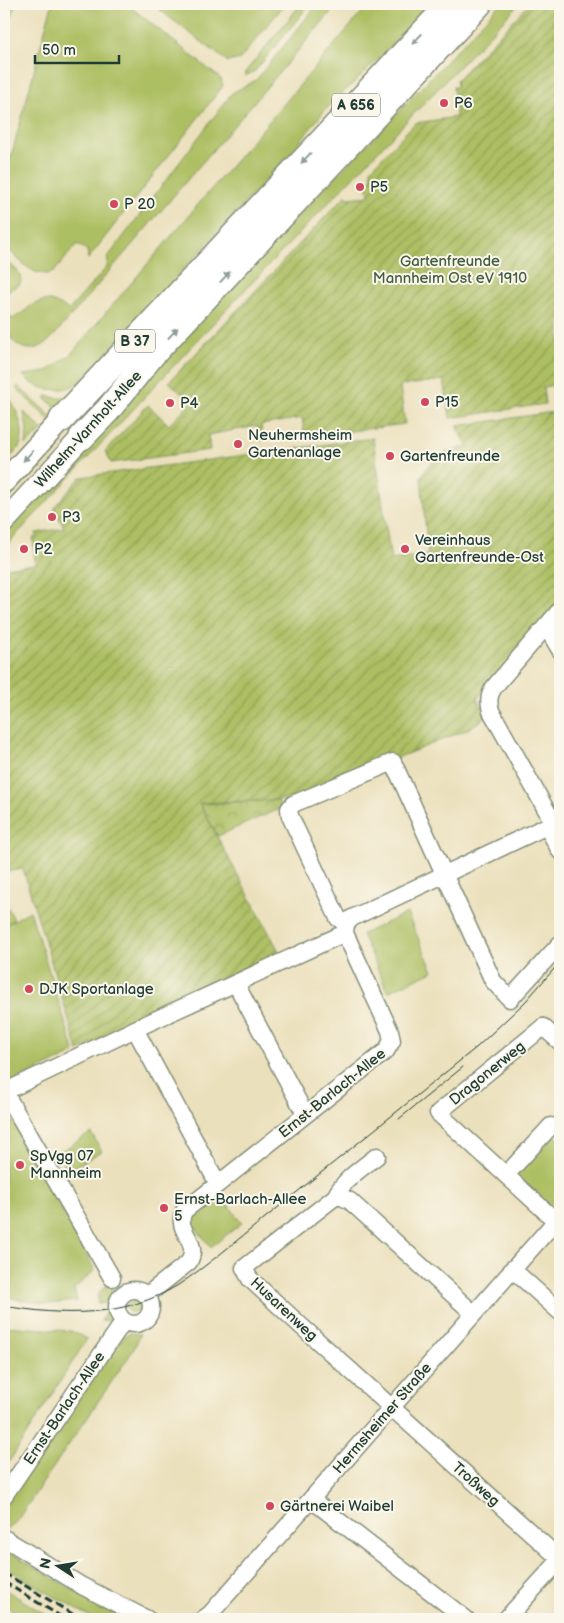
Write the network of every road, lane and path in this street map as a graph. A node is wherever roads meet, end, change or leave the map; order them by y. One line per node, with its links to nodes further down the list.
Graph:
1 (450, 4): 3 (highway, A 656, one-way to 3)
2 (479, 4): 3 (highway, A 656, one-way to 2)
3 (185, 304): 4 (highway, Wilhelm-Varnholt-Allee / B 37); 5 (highway, Wilhelm-Varnholt-Allee / B 37, one-way to 3)
4 (62, 419): 6 (main road, Wilhelm-Varnholt-Allee / B 37, one-way to 6)
5 (82, 437): 7 (main road, Wilhelm-Varnholt-Allee / B 37)
6 (4, 482)
7 (4, 522)
8 (560, 610): 9 (street)
9 (546, 626): 10 (street); 11 (street)
10 (560, 650)
11 (553, 821): 12 (street); 13 (street)
12 (560, 851)
13 (445, 874): 14 (street); 14 (street); 15 (street)
14 (345, 929): 16 (street); 20 (street, Ernst-Barlach-Allee)
15 (560, 944)
16 (236, 984): 17 (street); 20 (street)
17 (134, 1029): 19 (street); 24 (street)
18 (560, 1042): 23 (street, Dragonerweg)
19 (4, 1091): 28 (street)
20 (305, 1114): 24 (street, Ernst-Barlach-Allee)
21 (550, 1126): 23 (street)
22 (377, 1156): 25 (street)
23 (506, 1175): 26 (street, Dragonerweg)
24 (218, 1184): 29 (street, Ernst-Barlach-Allee)
25 (334, 1196): 31 (street); 33 (street, Husarenweg)
26 (558, 1219): 27 (street, Hermsheimer Straße)
27 (512, 1269): 30 (street); 31 (street, Hermsheimer Straße)
28 (112, 1278)
29 (147, 1295): 32 (street); 32 (street)
30 (560, 1312)
31 (473, 1313): 33 (street, Hermsheimer Straße)
32 (124, 1321): 34 (street, Ernst-Barlach-Allee)
33 (392, 1408): 35 (street, Hermsheimer Straße); 37 (street, Troßweg)
34 (4, 1496)
35 (313, 1497): 39 (street, Hermsheimer Straße); 40 (street)
36 (4, 1540): 38 (street)
37 (560, 1560): 41 (street)
38 (147, 1619)
39 (203, 1619)
40 (466, 1619)
41 (506, 1619)

